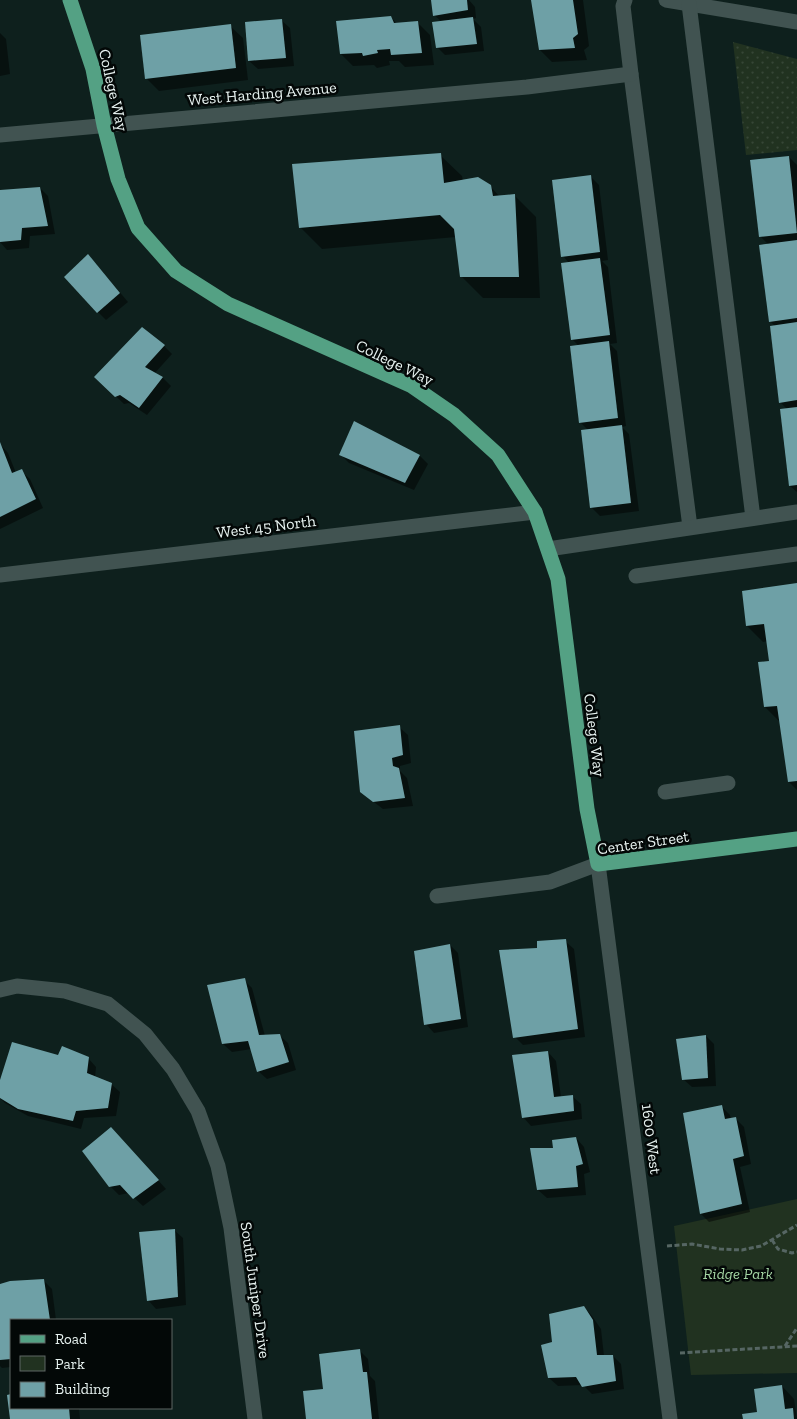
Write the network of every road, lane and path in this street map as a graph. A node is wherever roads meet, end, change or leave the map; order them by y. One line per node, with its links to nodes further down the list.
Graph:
1 (70, 0): 7 (main road, College Way)
2 (625, 0): 6 (street)
3 (666, 0): 4 (street)
4 (689, 4): 5 (street); 11 (street)
5 (797, 22)
6 (631, 74): 7 (street, West Harding Avenue); 12 (street)
7 (104, 125): 8 (street, West Harding Avenue); 9 (main road, College Way)
8 (0, 135)
9 (535, 512): 13 (main road, College Way); 15 (street, West 45 North)
10 (797, 512): 11 (street)
11 (753, 518): 12 (street)
12 (690, 527): 13 (street)
13 (548, 548): 20 (main road, College Way)
14 (797, 554): 16 (street)
15 (0, 575)
16 (636, 576)
17 (728, 783): 18 (street)
18 (665, 792)
19 (797, 839): 20 (main road, Center Street)
20 (598, 864): 21 (street, Center Street); 25 (street, 1600 West)
21 (437, 896)
22 (0, 990): 31 (street, South Juniper Drive)
23 (797, 1226): 24 (path)
24 (772, 1240): 25 (path); 26 (path)
25 (649, 1248): 30 (street, 1600 West)
26 (797, 1252)
27 (797, 1328): 28 (path)
28 (785, 1346): 29 (path); 30 (path)
29 (797, 1346)
30 (662, 1356): 32 (street, 1600 West)
31 (255, 1419)
32 (670, 1419)

